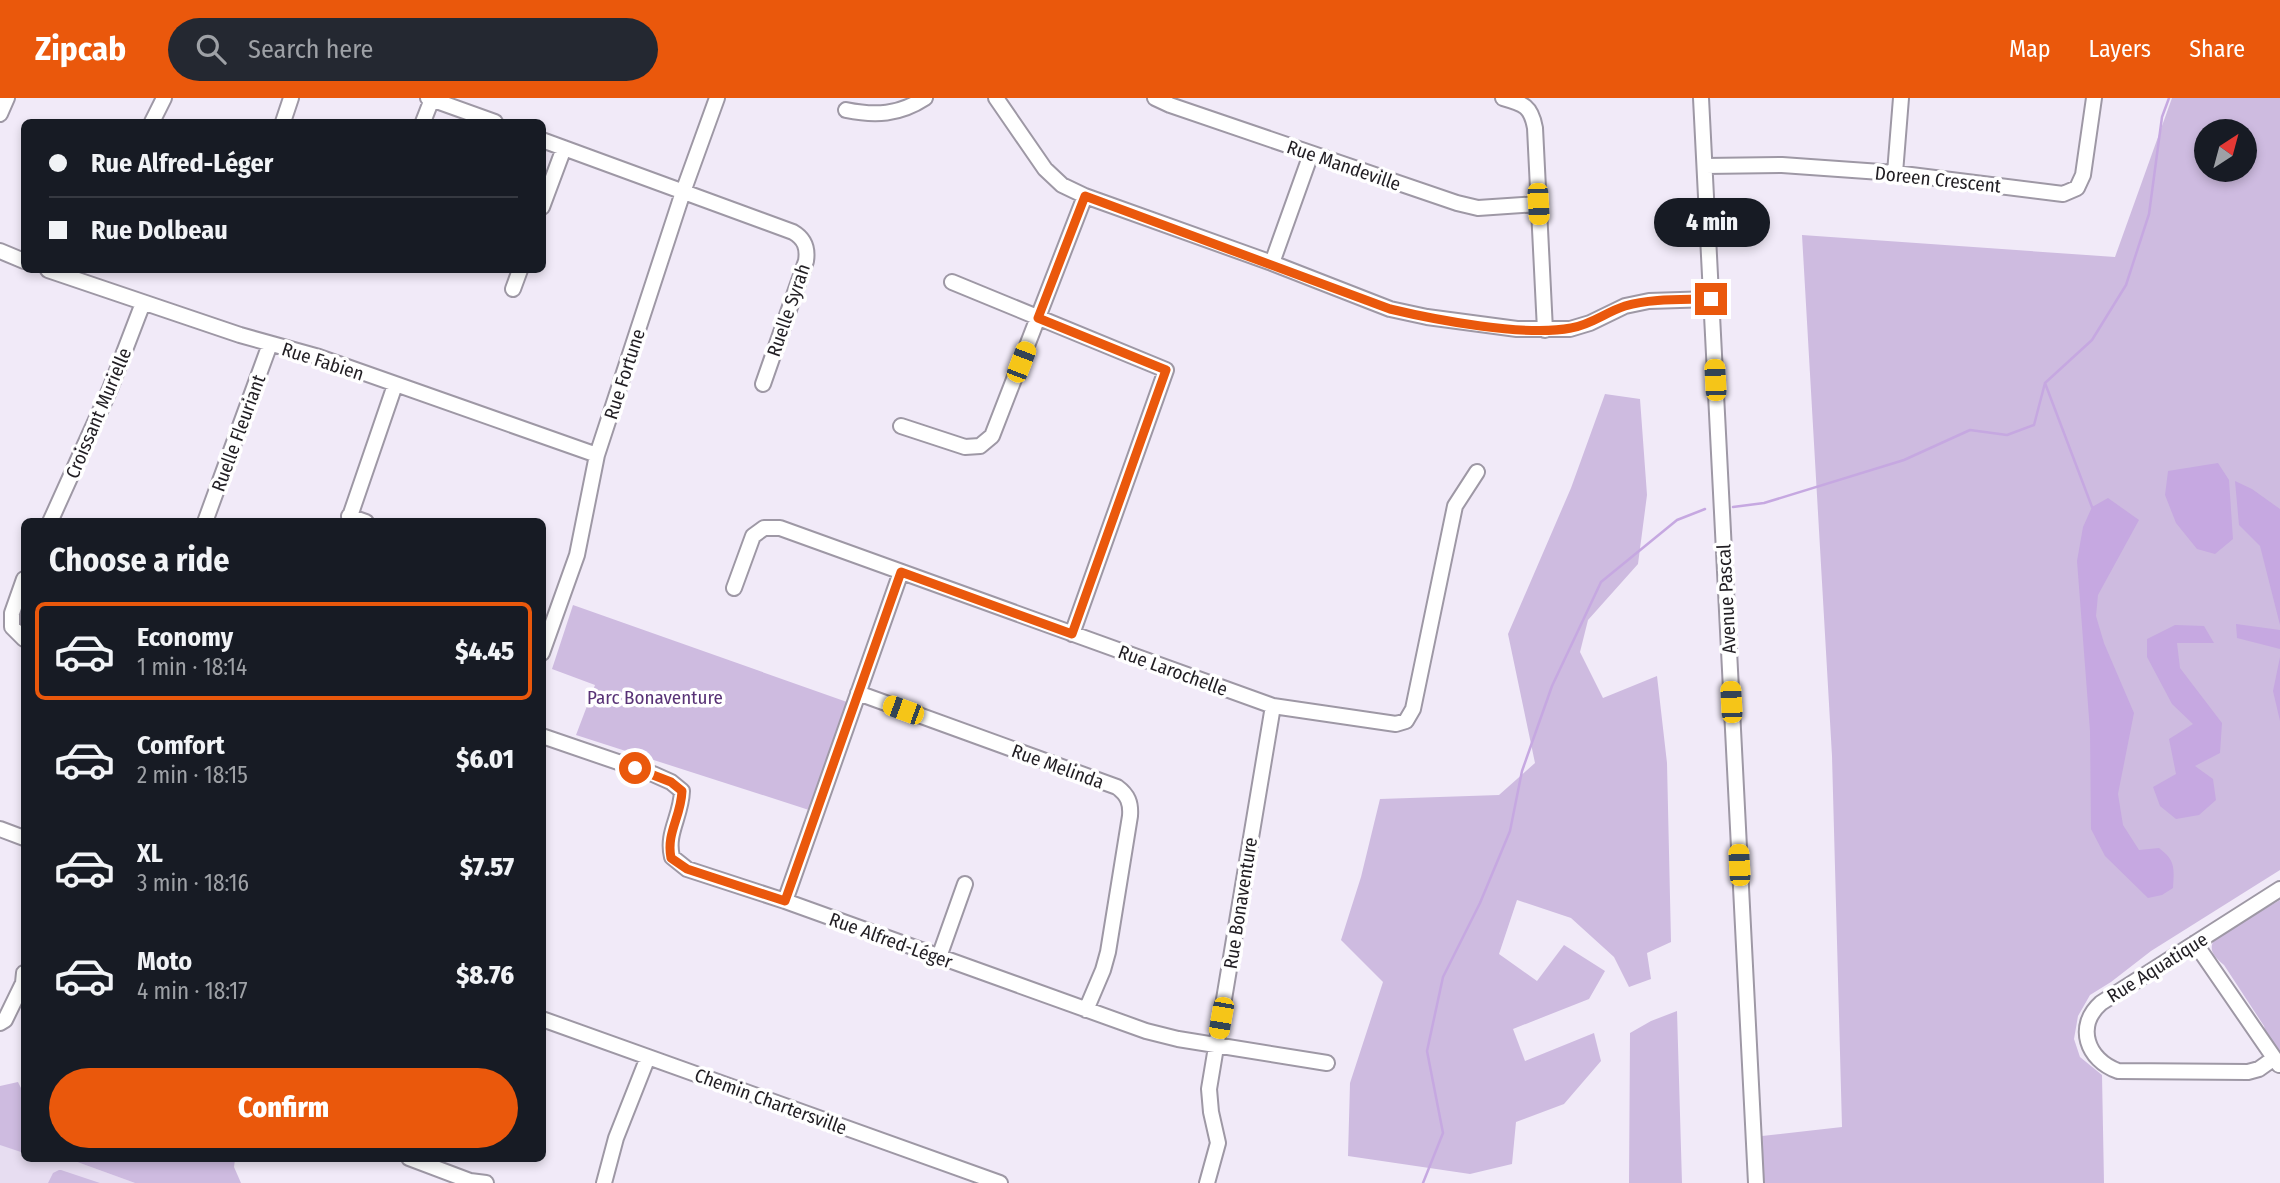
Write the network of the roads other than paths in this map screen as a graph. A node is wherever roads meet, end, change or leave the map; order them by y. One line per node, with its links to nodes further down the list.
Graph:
1 (164, 98): 13 (street)
2 (291, 98): 14 (street)
3 (717, 98): 22 (street, Rue Fortune)
4 (925, 98): 12 (street)
5 (996, 98): 24 (street)
6 (1155, 98): 19 (street, Rue Mandeville)
7 (1503, 98): 25 (street)
8 (1701, 98): 20 (street, Avenue Pascal)
9 (1901, 98): 21 (street)
10 (2094, 98): 21 (street, Doreen Crescent)
11 (430, 99): 15 (street); 16 (street)
12 (846, 110)
13 (154, 119)
14 (284, 119)
15 (424, 119)
16 (487, 119)
17 (546, 141): 18 (street)
18 (564, 148): 22 (street); 23 (street)
19 (1311, 154): 25 (street, Rue Mandeville); 28 (street)
20 (1705, 166): 21 (street, Doreen Crescent); 33 (street, Avenue Pascal)
21 (1895, 173)
22 (683, 192): 39 (street, Ruelle Syrah); 41 (street, Rue Fortune)
23 (546, 196)
24 (1085, 196): 28 (street); 35 (street)
25 (1538, 204): 36 (street)
26 (0, 251): 27 (street)
27 (21, 260)
28 (1272, 263): 36 (street)
29 (57, 273): 34 (street, Rue Fabien)
30 (519, 273): 32 (street)
31 (952, 282): 35 (street)
32 (513, 289)
33 (1711, 299): 36 (street); 75 (street, Avenue Pascal)
34 (143, 303): 37 (street, Rue Fabien); 43 (street, Croissant Murielle)
35 (1038, 318): 40 (street); 49 (street)
36 (1545, 330)
37 (270, 344): 38 (street, Rue Fabien); 44 (street, Ruelle Fleuriant)
38 (395, 384): 41 (street, Rue Fabien); 45 (street)
39 (763, 384)
40 (901, 426)
41 (597, 455): 51 (street, Rue Fortune)
42 (1477, 472): 53 (street, Rue Larochelle)
43 (52, 518)
44 (206, 518)
45 (348, 518)
46 (901, 572): 48 (street, Rue Larochelle); 49 (street, Rue Larochelle); 52 (street)
47 (21, 588): 50 (street)
48 (734, 589)
49 (1072, 634): 53 (street, Rue Larochelle)
50 (21, 636)
51 (546, 642)
52 (858, 693): 59 (street); 63 (street, Rue Melinda)
53 (1273, 706): 66 (street, Rue Bonaventure)
54 (546, 737): 59 (street, Rue Alfred-Léger)
55 (0, 829): 56 (street)
56 (21, 837)
57 (965, 884): 61 (street)
58 (2280, 889): 60 (street, Rue Aquatique)
59 (785, 901): 61 (street, Rue Alfred-Léger)
60 (2195, 943): 68 (street); 68 (street, Rue Aquatique)
61 (939, 957): 63 (street, Rue Alfred-Léger)
62 (21, 987): 65 (street)
63 (1086, 1010): 66 (street, Rue Alfred-Léger)
64 (546, 1020): 67 (street, Chemin Chartersville)
65 (0, 1023)
66 (1217, 1044): 69 (street, Rue Alfred-Léger); 74 (street, Rue Bonaventure)
67 (648, 1057): 72 (street); 73 (street, Chemin Chartersville)
68 (2277, 1062)
69 (1327, 1063)
70 (420, 1162): 71 (street)
71 (486, 1183)
72 (604, 1183)
73 (1000, 1183)
74 (1207, 1183)
75 (1756, 1183)

